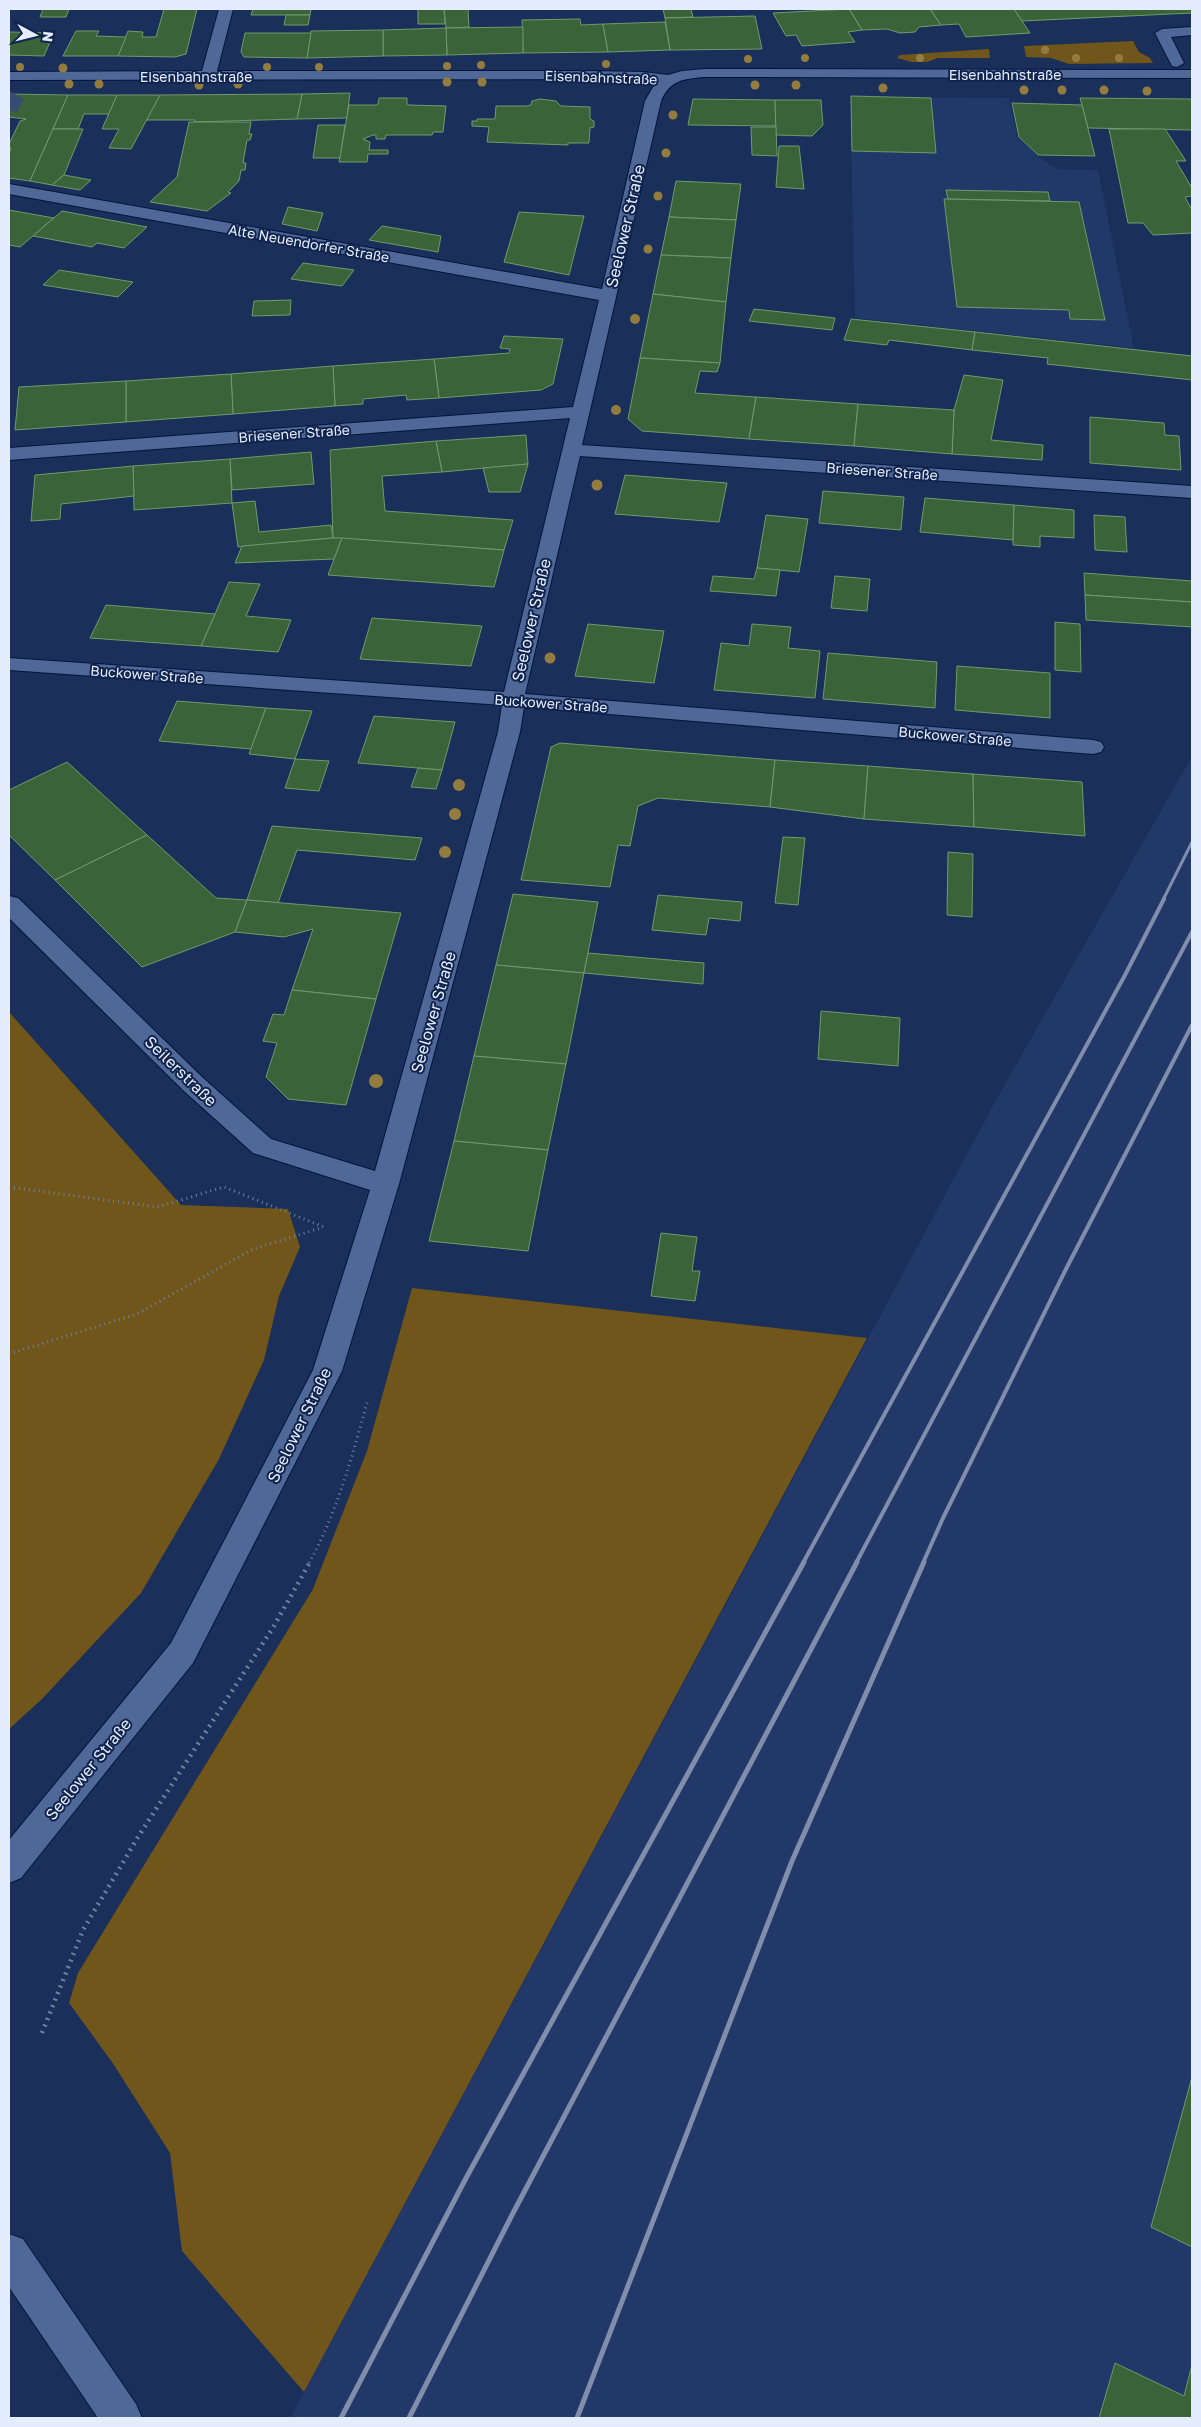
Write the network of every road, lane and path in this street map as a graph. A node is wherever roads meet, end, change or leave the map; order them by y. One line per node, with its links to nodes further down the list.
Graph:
1 (226, 9): 6 (street)
2 (1192, 31): 3 (street)
3 (1177, 63)
4 (1192, 74): 7 (street, Eisenbahnstraße)
5 (9, 76): 6 (street, Eisenbahnstraße)
6 (208, 76): 7 (street, Eisenbahnstraße)
7 (669, 80): 9 (street, Seelower Straße)
8 (9, 189): 9 (street, Alte Neuendorfer Straße)
9 (609, 296): 10 (street, Seelower Straße)
10 (580, 412): 11 (street, Seelower Straße); 12 (street, Briesener Straße)
11 (571, 450): 13 (street, Briesener Straße); 15 (street, Seelower Straße)
12 (9, 454)
13 (1192, 492)
14 (9, 664): 15 (street, Buckower Straße)
15 (514, 700): 16 (street, Buckower Straße); 18 (street, Seelower Straße)
16 (1093, 747)
17 (9, 904): 18 (street, Seilerstraße)
18 (385, 1184): 22 (street, Seelower Straße)
19 (9, 1187): 20 (path)
20 (9, 1354)
21 (371, 1391): 23 (path)
22 (9, 1866)
23 (42, 2033)
24 (9, 2253): 25 (street)
25 (122, 2418)

